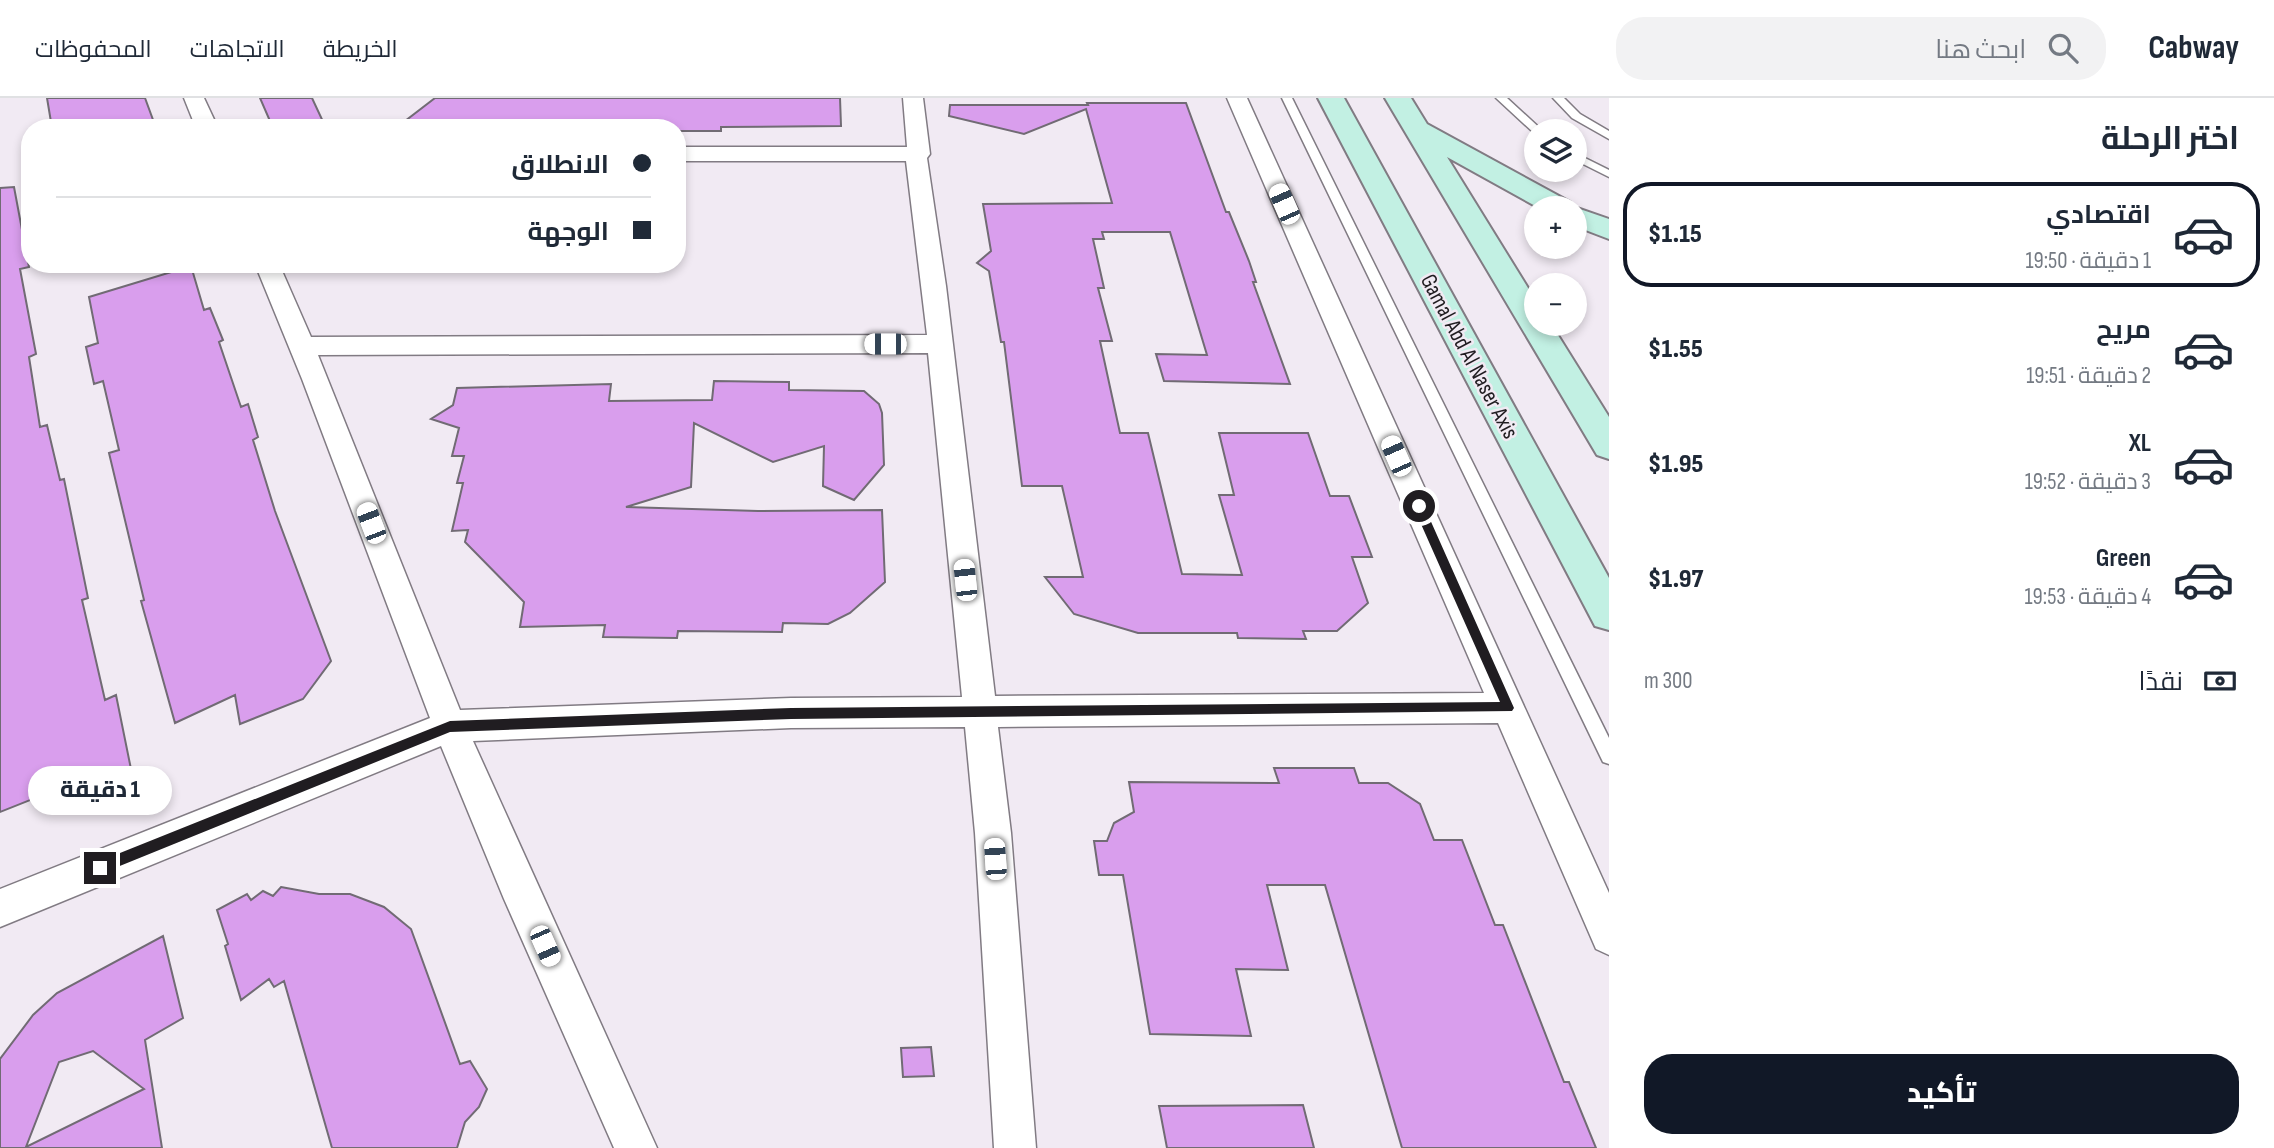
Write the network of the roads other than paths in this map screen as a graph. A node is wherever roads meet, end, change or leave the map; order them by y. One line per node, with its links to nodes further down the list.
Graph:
1 (194, 98): 9 (street)
2 (913, 98): 14 (street)
3 (1237, 98): 25 (street)
4 (1287, 98): 28 (lane)
5 (1331, 98): 24 (main road, Gamal Abd Al Naser Axis)
6 (1398, 98): 11 (main road)
7 (1501, 98): 10 (lane)
8 (1558, 98): 12 (lane)
9 (203, 119)
10 (1525, 119)
11 (1417, 129): 17 (main road); 23 (main road)
12 (1609, 136)
13 (686, 154): 14 (street)
14 (916, 154): 21 (street)
15 (1587, 162): 16 (lane)
16 (1609, 174)
17 (1538, 196)
18 (1587, 221): 19 (main road)
19 (1609, 230)
20 (271, 273): 22 (street)
21 (939, 344): 22 (street); 26 (street)
22 (303, 346): 27 (street)
23 (1609, 446)
24 (1609, 614)
25 (1508, 708): 26 (street); 30 (street)
26 (980, 712): 27 (street); 32 (street)
27 (450, 726): 29 (street); 31 (street)
28 (1609, 756)
29 (0, 908)
30 (1609, 936)
31 (636, 1148)
32 (1015, 1148)

